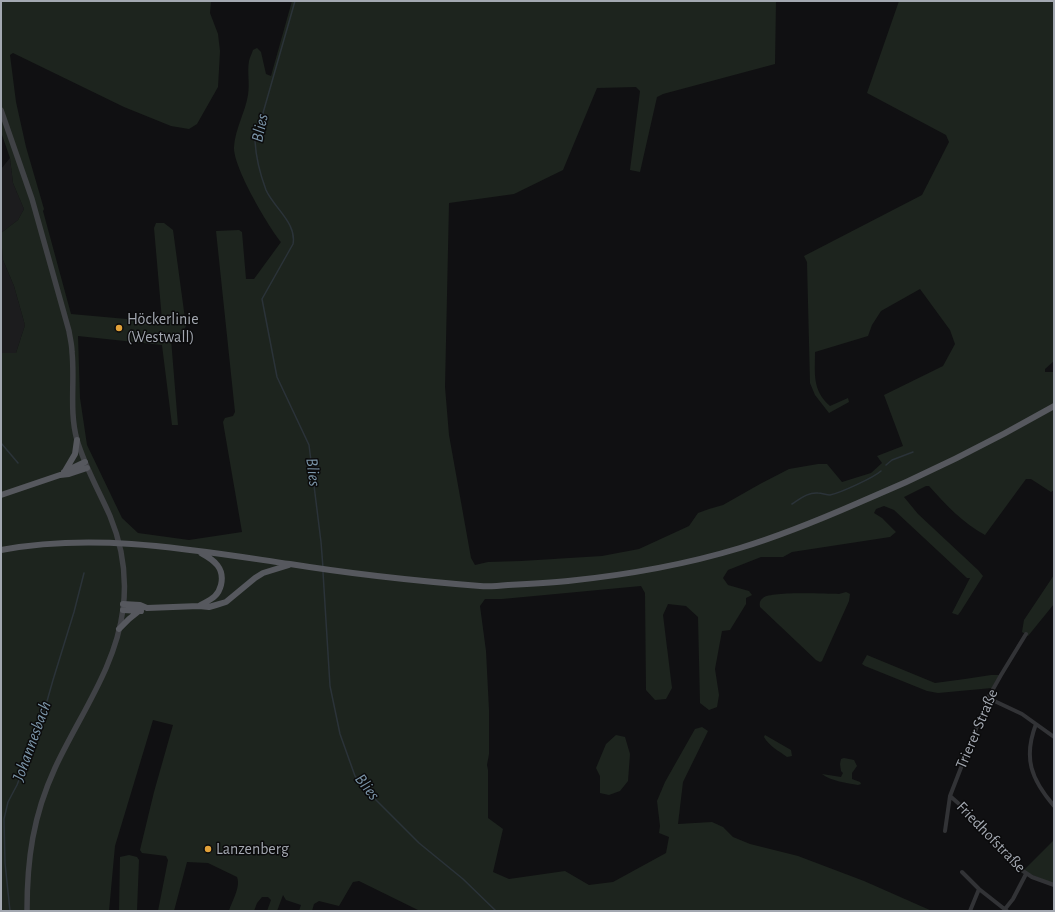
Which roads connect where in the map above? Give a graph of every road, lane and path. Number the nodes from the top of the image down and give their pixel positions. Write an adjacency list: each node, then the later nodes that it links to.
1 (1, 110): 3 (main road)
2 (1054, 406): 11 (highway)
3 (77, 440): 4 (main road); 5 (highway)
4 (86, 465): 5 (highway); 13 (main road)
5 (62, 473): 6 (highway)
6 (1, 495)
7 (1, 545): 8 (highway)
8 (16, 548): 9 (highway); 10 (highway)
9 (1, 550)
10 (198, 551): 11 (highway); 12 (highway)
11 (292, 565): 12 (highway)
12 (199, 606): 14 (highway)
13 (123, 607): 14 (highway); 15 (highway); 16 (main road)
14 (148, 608): 15 (highway)
15 (139, 612): 16 (highway)
16 (119, 629): 29 (main road)
17 (1026, 634): 18 (street, Trierer Straße)
18 (988, 698): 19 (street); 21 (street, Trierer Straße)
19 (1036, 724): 20 (street); 22 (street)
20 (1054, 737)
21 (950, 796): 23 (street, Trierer Straße); 25 (street, Friedhofstraße)
22 (1054, 806)
23 (945, 831)
24 (962, 872): 27 (street)
25 (1026, 874): 26 (street, Friedhofstraße); 28 (street)
26 (1054, 885)
27 (979, 889): 28 (street); 30 (street)
28 (1006, 910)
29 (27, 911)
30 (970, 911)

